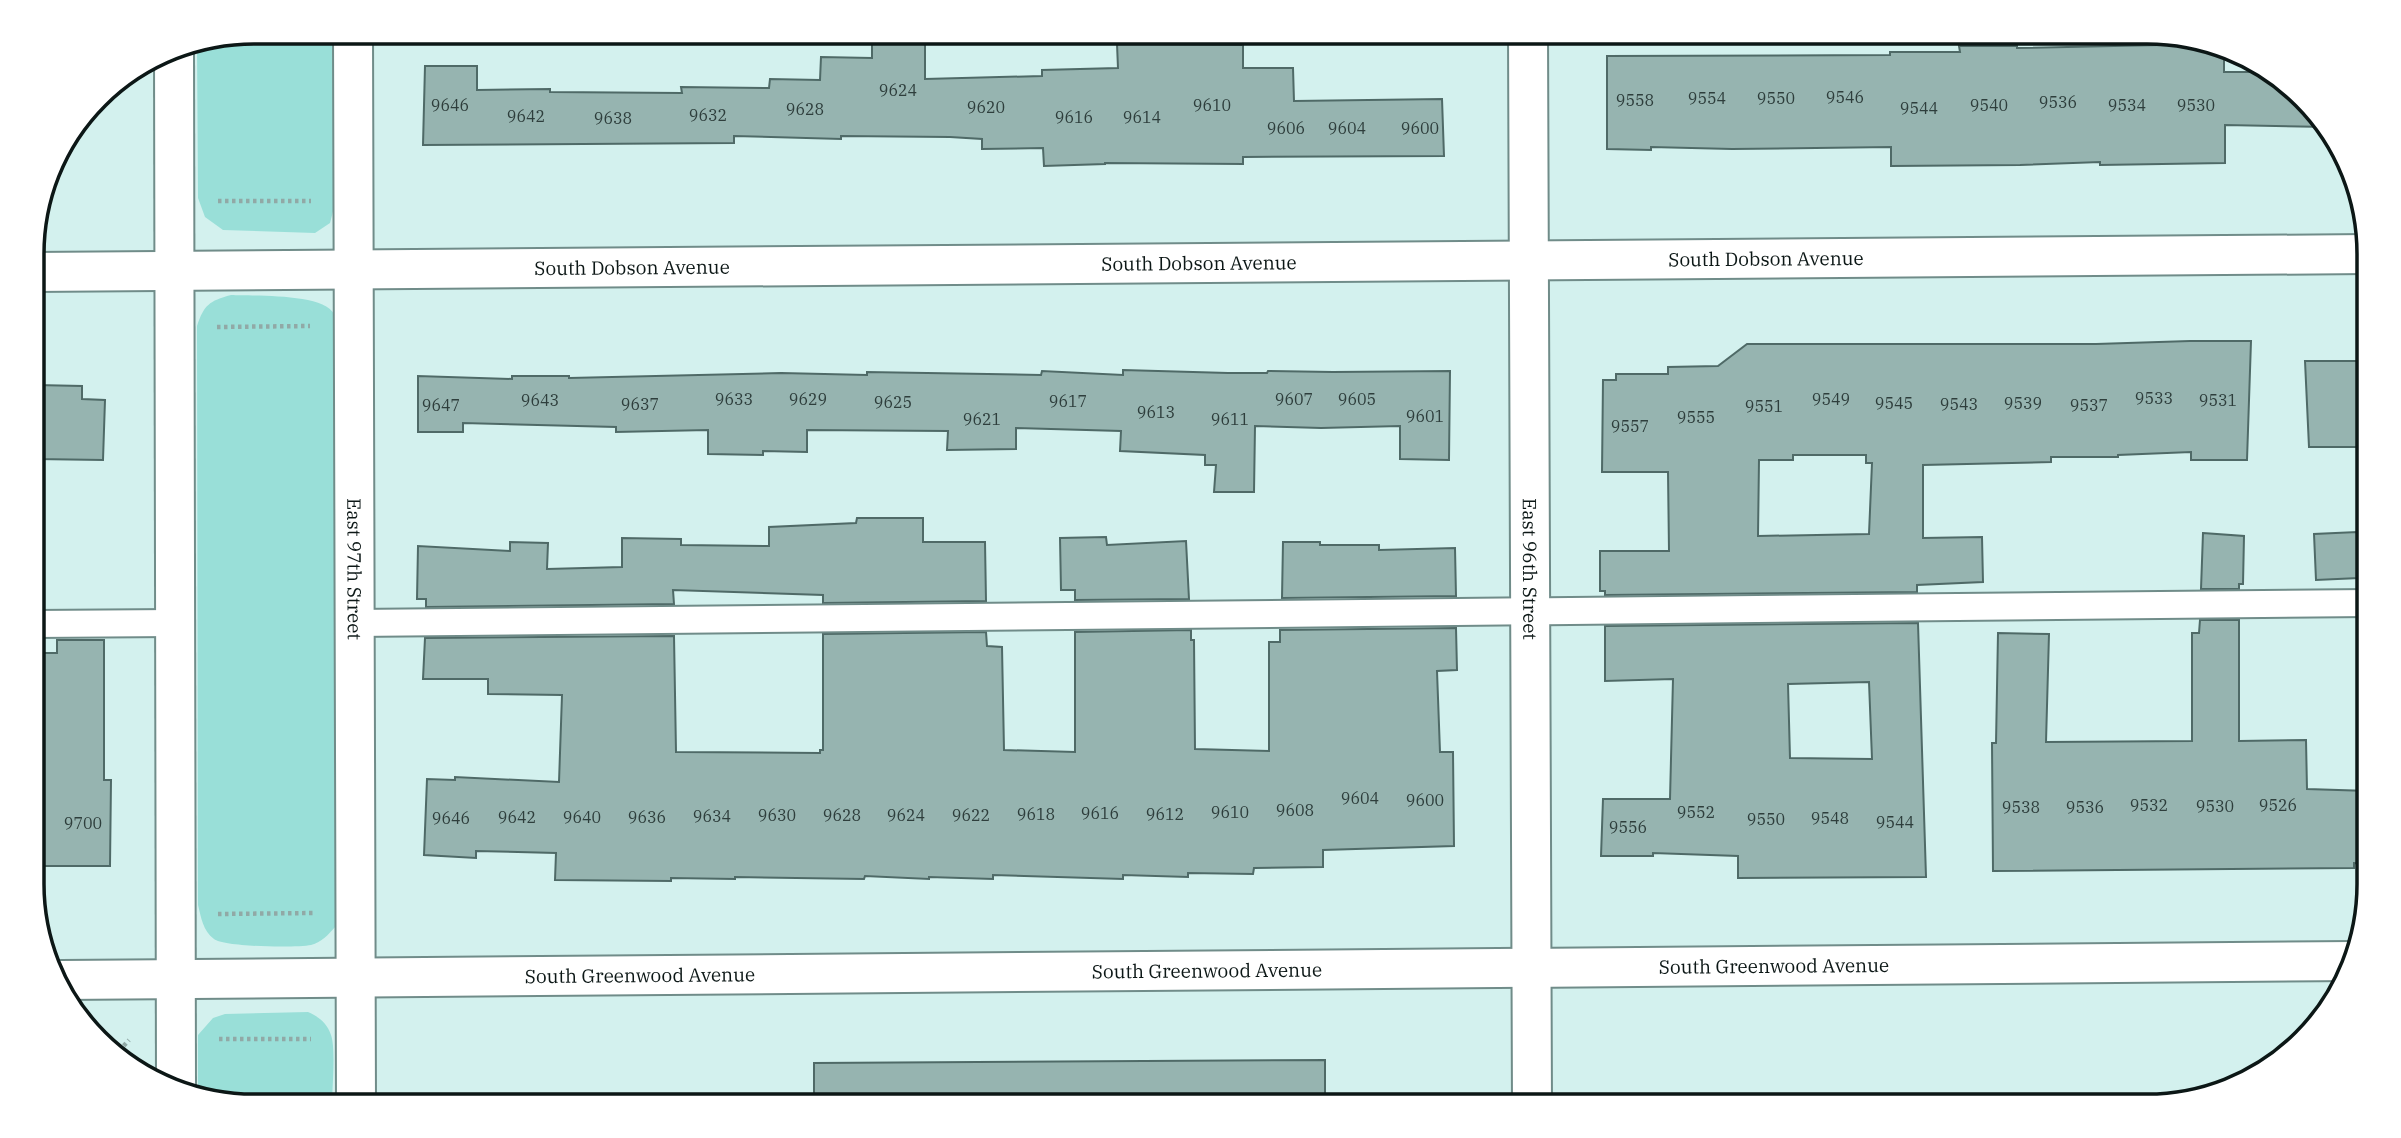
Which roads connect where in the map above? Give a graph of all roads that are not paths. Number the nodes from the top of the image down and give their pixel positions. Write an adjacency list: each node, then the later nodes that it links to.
1 (353, 44): 6 (street, East 97th Street)
2 (1528, 44): 5 (street, East 96th Street)
3 (174, 60): 7 (street)
4 (2357, 254): 5 (street, South Dobson Avenue)
5 (1529, 261): 6 (street, South Dobson Avenue); 10 (street, East 96th Street)
6 (353, 269): 7 (street, South Dobson Avenue); 12 (street, East 97th Street)
7 (175, 271): 8 (street, South Dobson Avenue); 11 (street)
8 (44, 272)
9 (2357, 603): 10 (lane)
10 (1530, 611): 12 (lane); 15 (street, East 96th Street)
11 (175, 623): 13 (lane); 17 (street)
12 (354, 623): 16 (street, East 97th Street)
13 (44, 624)
14 (2343, 961): 15 (street, South Greenwood Avenue)
15 (1531, 968): 16 (street, South Greenwood Avenue); 21 (street, East 96th Street)
16 (355, 978): 17 (street, South Greenwood Avenue); 20 (street, East 97th Street)
17 (176, 979): 18 (street, South Greenwood Avenue); 19 (street)
18 (67, 980)
19 (176, 1079)
20 (356, 1094)
21 (1532, 1094)

